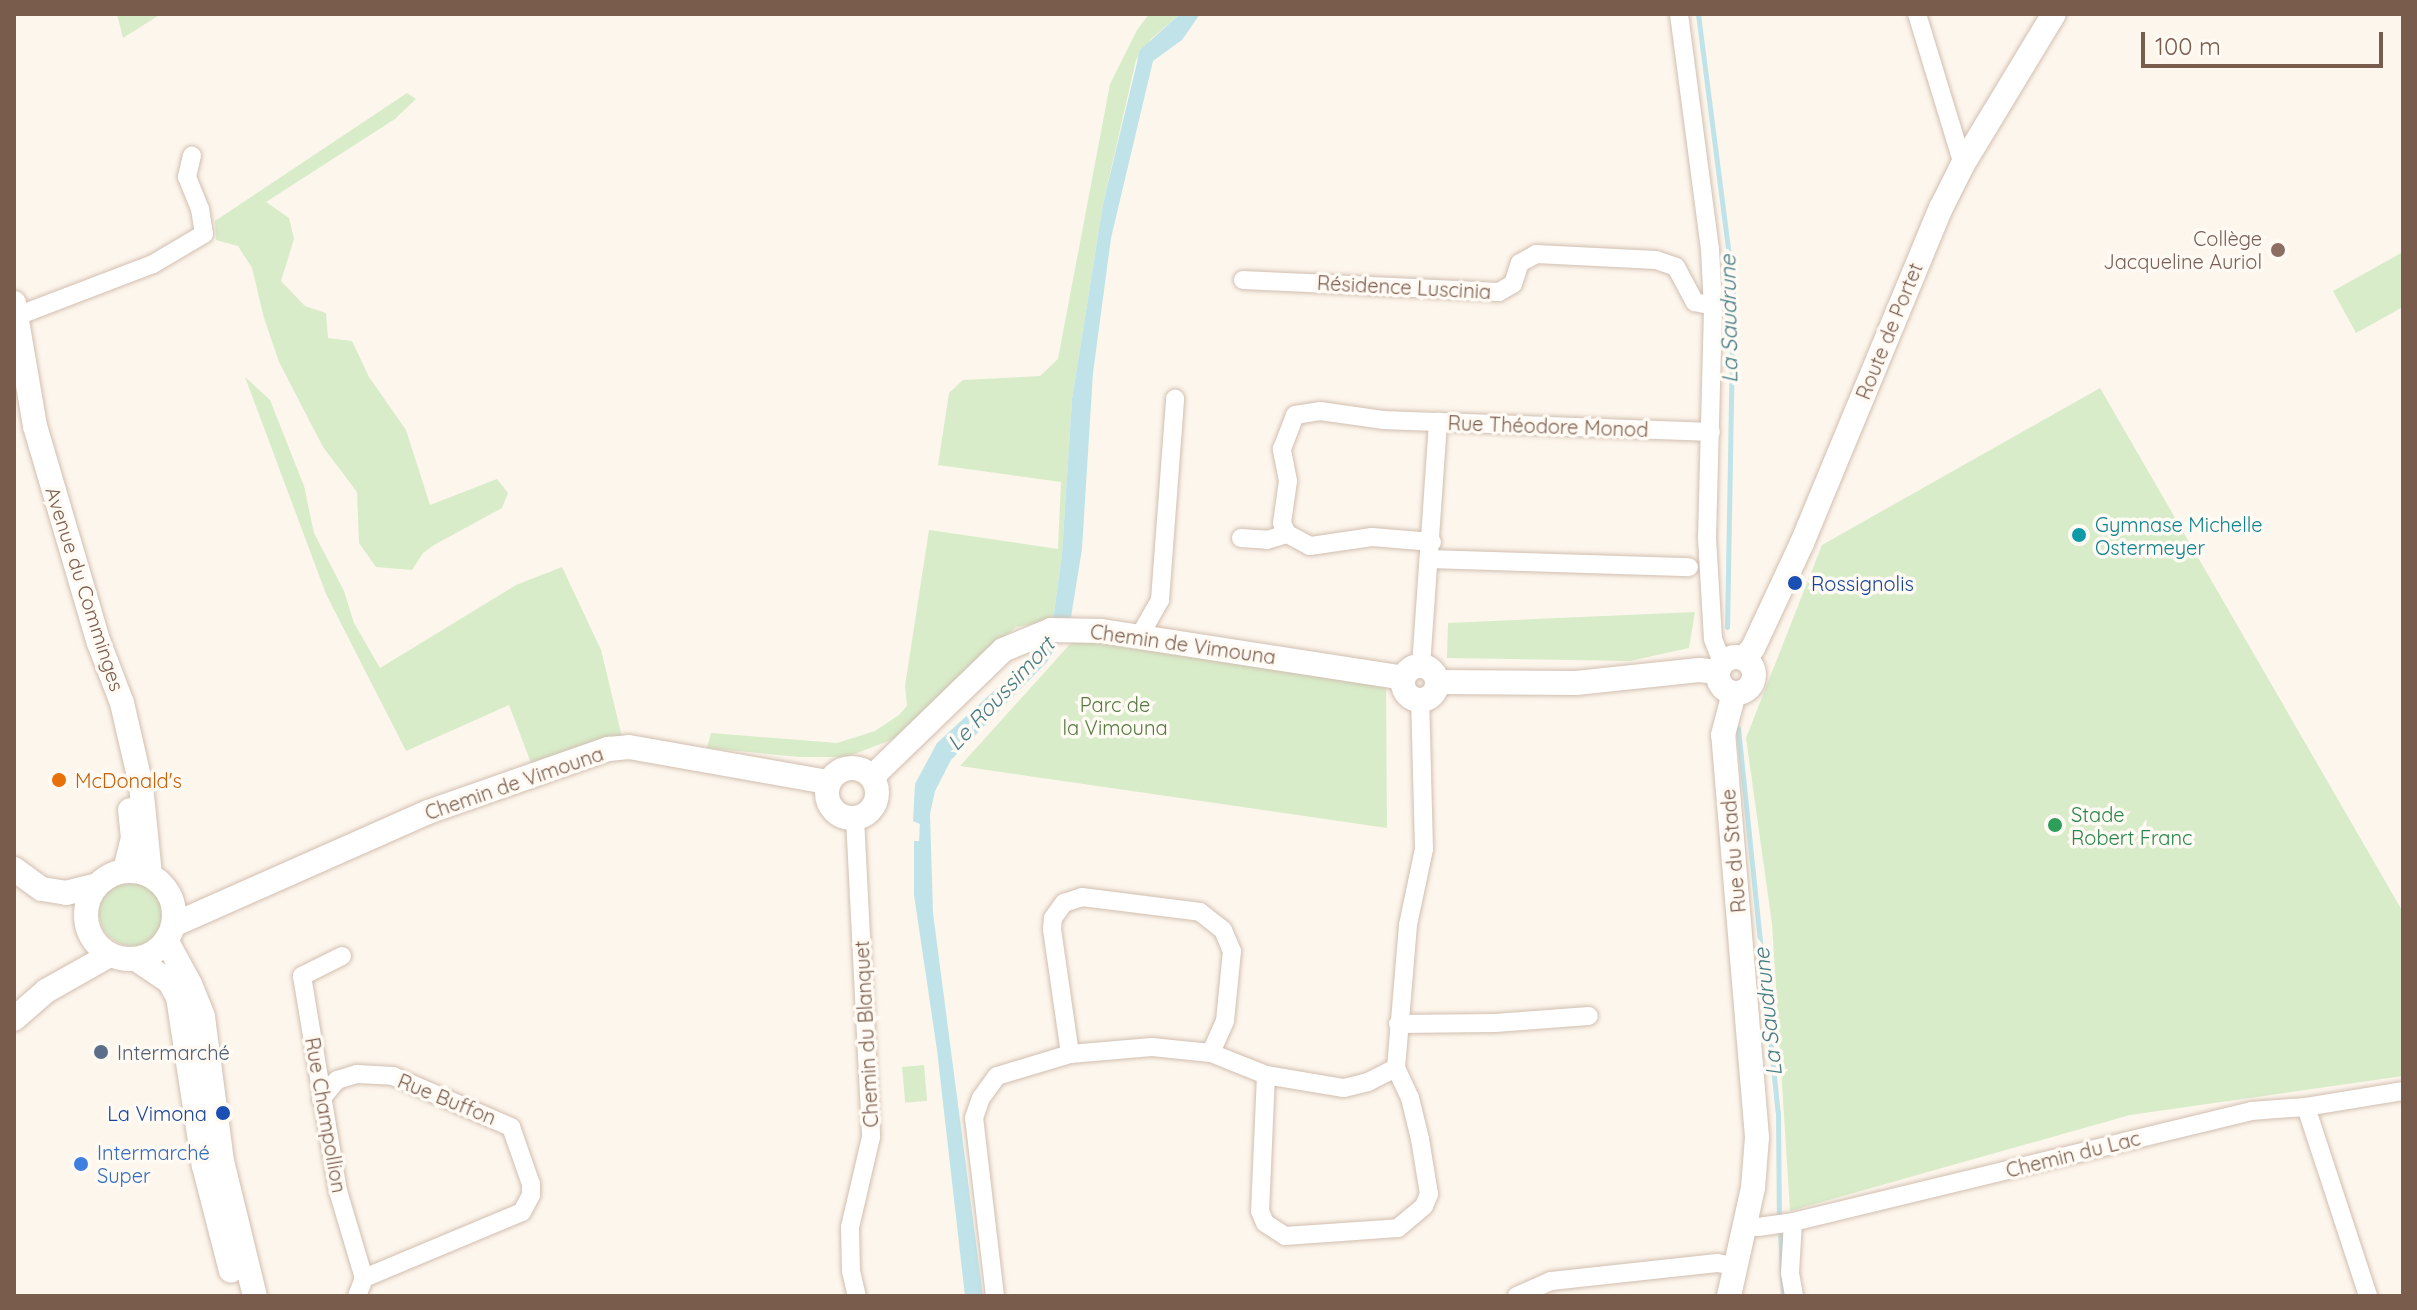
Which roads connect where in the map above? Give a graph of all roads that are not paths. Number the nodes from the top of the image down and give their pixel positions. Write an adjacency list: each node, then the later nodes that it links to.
1 (1679, 14): 7 (street)
2 (1917, 14): 5 (street)
3 (2054, 14): 5 (street, Route de Portet)
4 (192, 156): 8 (street)
5 (1963, 164): 18 (street, Route de Portet)
6 (1243, 280): 7 (street, Résidence Luscinia)
7 (1713, 306): 12 (street)
8 (15, 310): 25 (street, Avenue du Comminges)
9 (14, 387): 24 (street, Avenue du Comminges)
10 (1175, 399): 17 (street)
11 (1438, 422): 12 (street, Rue Théodore Monod); 13 (street); 15 (street, Rue Théodore Monod)
12 (1711, 432): 18 (street)
13 (1287, 534): 14 (street); 15 (street)
14 (1241, 538)
15 (1431, 550): 16 (street); 19 (street, Rue Théodore Monod)
16 (1689, 567)
17 (1139, 637): 19 (street, Chemin de Vimouna); 20 (street, Chemin de Vimouna)
18 (1728, 664): 19 (street, Chemin de Vimouna); 47 (street, Rue du Stade)
19 (1420, 681): 38 (street, Rue Théodore Monod)
20 (872, 777): 21 (street); 22 (street)
21 (828, 782): 22 (street); 29 (street, Chemin de Vimouna)
22 (855, 818): 53 (street, Chemin du Blanquet)
23 (14, 869): 27 (street)
24 (125, 870): 25 (street); 26 (street)
25 (150, 875): 28 (street)
26 (97, 885): 27 (street); 30 (street)
27 (66, 893): 30 (street)
28 (171, 898): 29 (street); 31 (street)
29 (215, 905): 31 (street, Chemin de Vimouna)
30 (87, 919): 32 (street); 35 (street)
31 (169, 932): 34 (street); 51 (street)
32 (110, 955): 34 (street); 35 (street)
33 (342, 956): 44 (street, Rue Champollion)
34 (136, 959): 50 (street)
35 (62, 982): 37 (street)
36 (1589, 1016): 38 (street)
37 (14, 1019)
38 (1398, 1024): 41 (street, Rue Théodore Monod)
39 (1211, 1053): 40 (street); 40 (street); 42 (street)
40 (1070, 1054): 54 (street)
41 (1396, 1068): 42 (street); 42 (street)
42 (1266, 1075)
43 (2403, 1091): 45 (street, Chemin du Lac)
44 (321, 1099): 49 (street, Rue Champollion); 49 (street, Rue Buffon)
45 (2306, 1107): 46 (street, Chemin du Lac); 58 (street)
46 (1788, 1223): 47 (street, Chemin du Lac); 57 (street)
47 (1751, 1225): 48 (street, Rue du Stade)
48 (1734, 1266): 55 (street); 56 (street, Rue du Stade)
49 (364, 1278): 52 (street)
50 (238, 1296)
51 (255, 1296)
52 (357, 1296)
53 (857, 1296)
54 (995, 1296)
55 (1517, 1296)
56 (1729, 1296)
57 (1794, 1296)
58 (2368, 1296)

